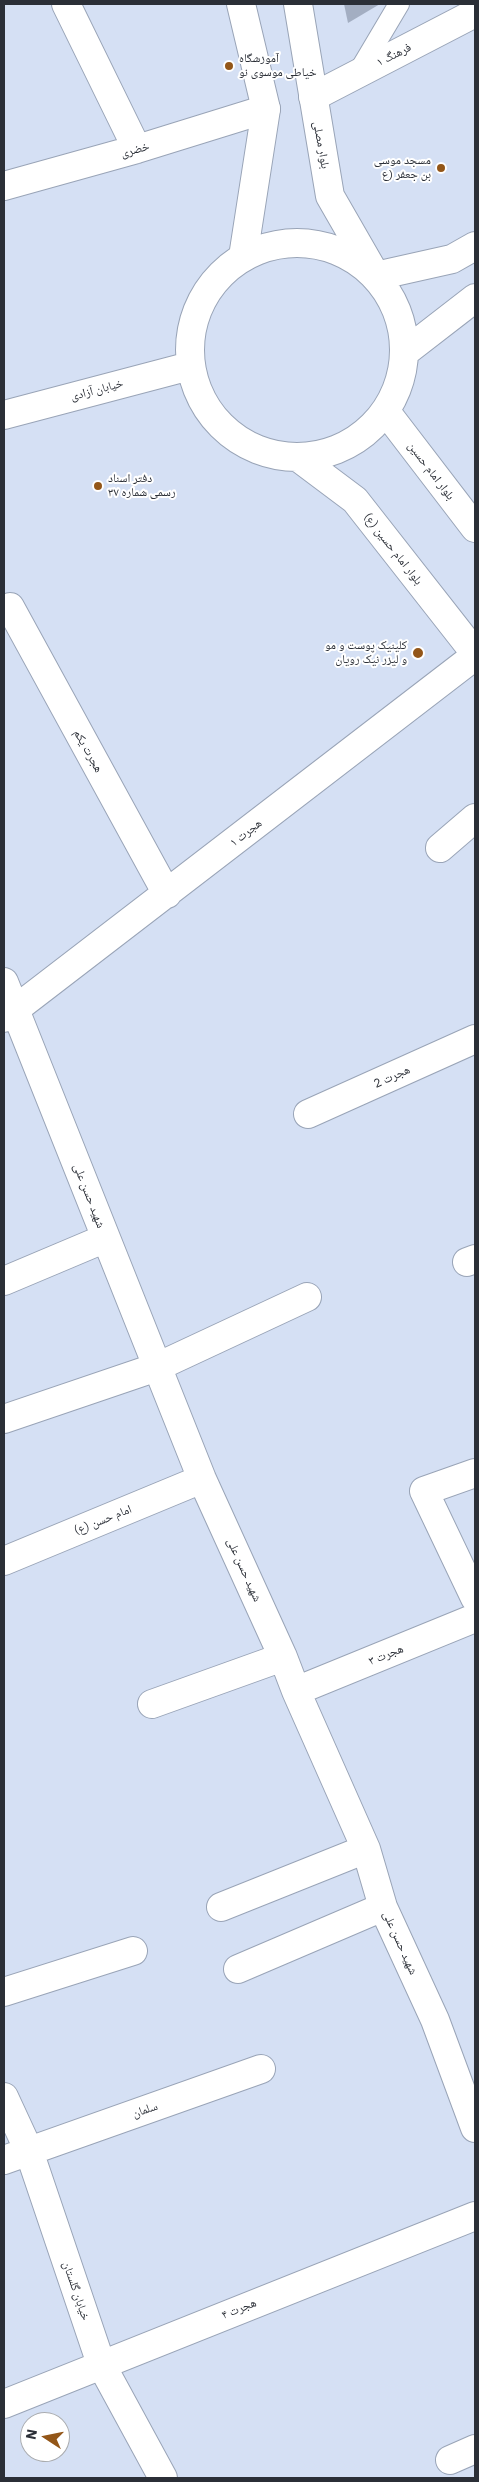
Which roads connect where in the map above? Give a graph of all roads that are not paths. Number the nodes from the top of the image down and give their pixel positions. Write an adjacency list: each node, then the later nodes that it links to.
1 (66, 4): 9 (street)
2 (241, 4): 8 (street)
3 (298, 4): 7 (street, بلوار مصلی)
4 (399, 4): 6 (lane)
5 (475, 13): 6 (street, فرهنگ ۱)
6 (358, 73): 7 (street, فرهنگ ۱)
7 (313, 96): 13 (street, بلوار مصلی)
8 (266, 109): 9 (street, خضری); 12 (street)
9 (137, 149): 10 (street, خضری)
10 (4, 186)
11 (475, 246): 13 (street)
12 (244, 256): 13 (street); 16 (street)
13 (376, 276): 15 (street)
14 (475, 298): 15 (street)
15 (404, 353): 17 (street)
16 (190, 366): 18 (street, خیابان آزادی); 19 (street)
17 (387, 413): 19 (street); 20 (street, بلوار امام حسین)
18 (4, 415)
19 (299, 458): 22 (street, بلوار امام حسین (ع))
20 (475, 528)
21 (10, 607): 25 (street, هجرت یکم)
22 (475, 654): 25 (street, هجرت ۱)
23 (475, 818): 24 (street)
24 (440, 848)
25 (167, 894): 27 (street, هجرت ۱)
26 (4, 982): 27 (street, شهید حسن علی)
27 (10, 1014): 30 (street, شهید حسن علی)
28 (475, 1039): 29 (street, هجرت 2)
29 (308, 1114)
30 (106, 1238): 31 (street); 33 (street, شهید حسن علی)
31 (4, 1281)
32 (307, 1297): 33 (street)
33 (157, 1367): 34 (street); 36 (street, شهید حسن علی)
34 (4, 1419)
35 (475, 1473): 38 (street)
36 (202, 1479): 37 (street, امام حسن (ع)); 40 (street, شهید حسن علی)
37 (4, 1561)
38 (475, 1598)
39 (475, 1618): 41 (street, هجرت ۳)
40 (283, 1657): 41 (street, شهید حسن علی); 42 (street)
41 (296, 1691): 43 (street, شهید حسن علی)
42 (152, 1704)
43 (366, 1849): 44 (street); 45 (street, شهید حسن علی)
44 (221, 1907)
45 (383, 1907): 47 (street); 51 (street, شهید حسن علی)
46 (133, 1951): 48 (street)
47 (238, 1969)
48 (4, 1992)
49 (261, 2069): 52 (street, سلمان)
50 (4, 2097): 52 (street, خیابان گلستان)
51 (475, 2128)
52 (29, 2150): 53 (street, سلمان); 55 (street, خیابان گلستان)
53 (4, 2160)
54 (475, 2216): 55 (street, هجرت ۴)
55 (102, 2364): 56 (street, هجرت ۴); 59 (street, خیابان گلستان)
56 (4, 2404)
57 (475, 2450): 58 (street)
58 (450, 2460)
59 (163, 2478)

